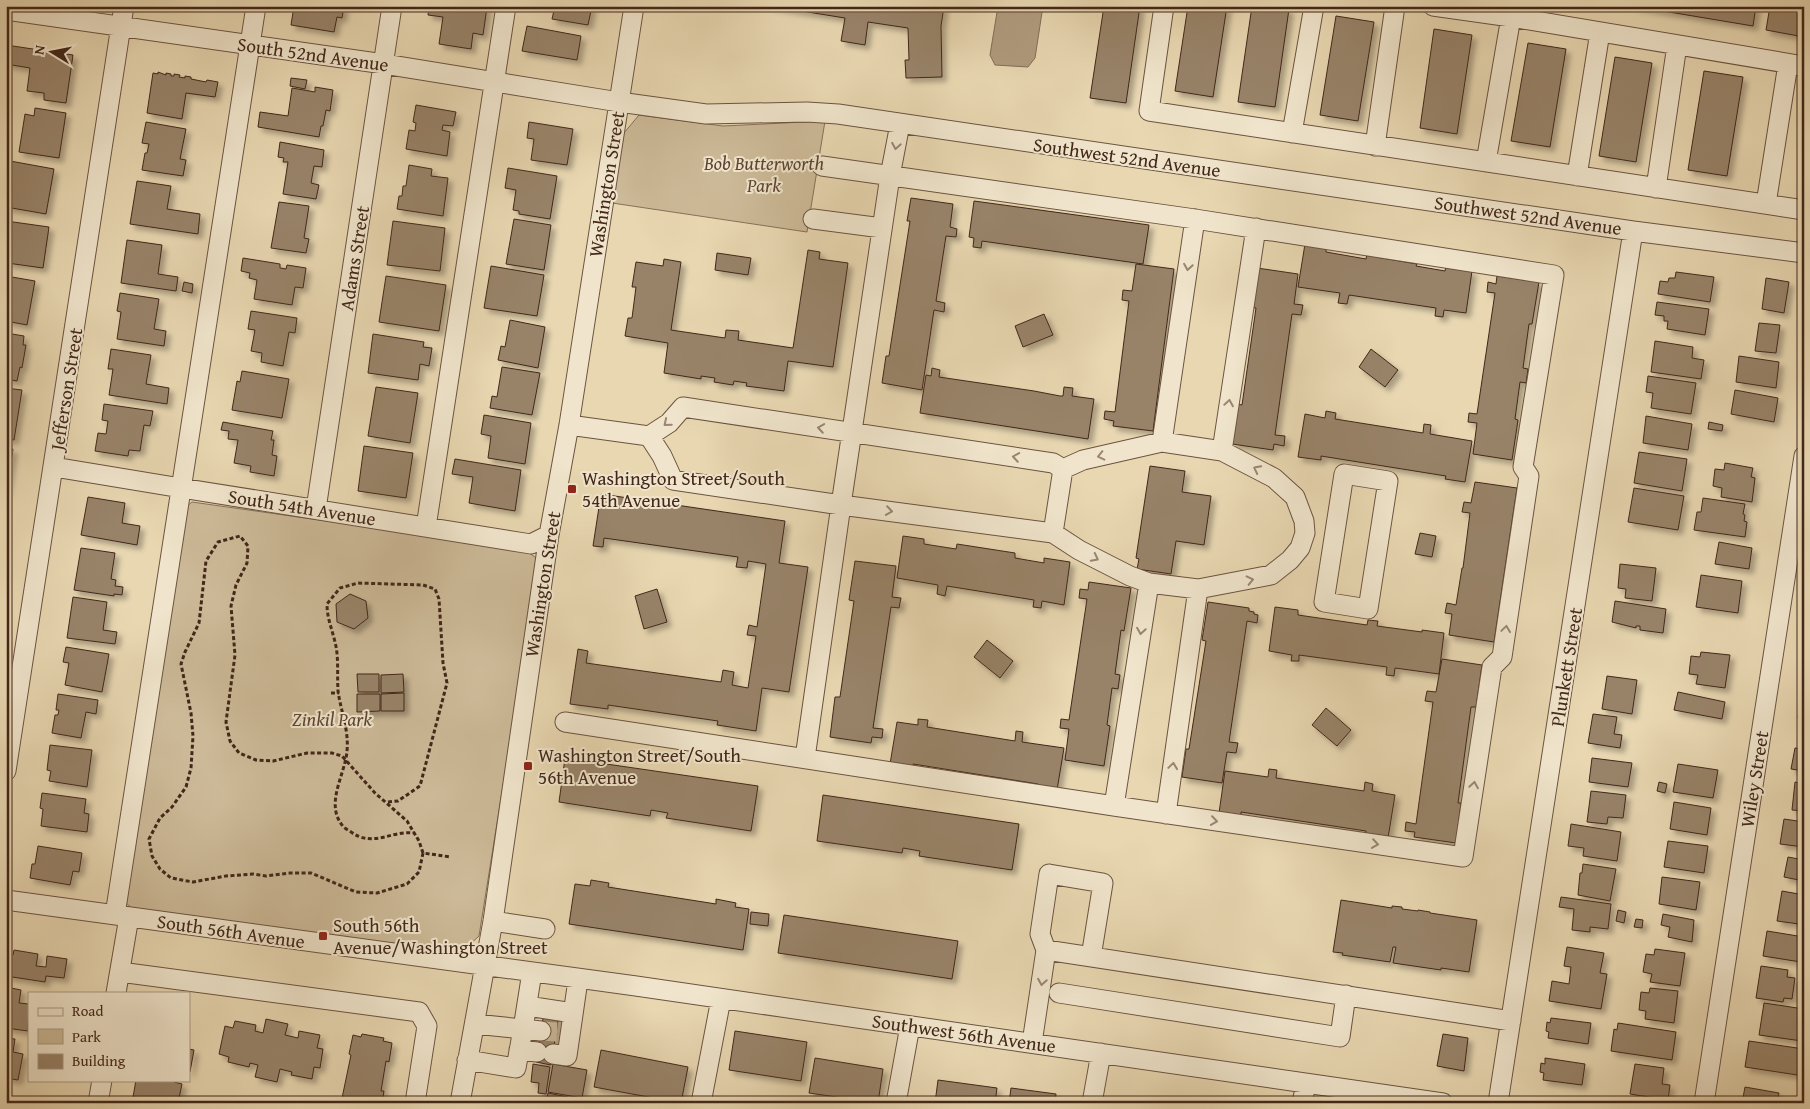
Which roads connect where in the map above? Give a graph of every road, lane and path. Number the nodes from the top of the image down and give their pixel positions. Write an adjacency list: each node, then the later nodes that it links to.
1 (124, 6): 12 (street, Jefferson Street)
2 (256, 6): 14 (street)
3 (392, 6): 16 (street, Adams Street)
4 (506, 6): 18 (street)
5 (634, 6): 19 (street, Washington Street)
6 (1164, 6): 21 (street)
7 (1314, 6): 21 (street)
8 (1395, 6): 22 (street)
9 (1433, 6): 11 (street)
10 (6, 10): 12 (street, South 52nd Avenue)
11 (1511, 17): 13 (street); 23 (street)
12 (121, 26): 14 (street, South 52nd Avenue); 42 (street, Jefferson Street)
13 (1600, 32): 15 (street); 26 (street)
14 (250, 45): 16 (street, South 52nd Avenue); 44 (street)
15 (1677, 45): 17 (street); 27 (street)
16 (384, 64): 18 (street, South 52nd Avenue); 46 (street, Adams Street)
17 (1796, 65): 28 (street)
18 (495, 82): 19 (street, South 52nd Avenue); 47 (street)
19 (619, 102): 20 (street, Southwest 52nd Avenue); 36 (street, Washington Street)
20 (900, 124): 25 (street, one-way to 25); 34 (street, Southwest 52nd Avenue)
21 (1292, 133): 22 (street)
22 (1375, 146): 23 (street)
23 (1486, 162): 26 (street)
24 (822, 166): 25 (street)
25 (890, 176): 31 (street); 32 (street)
26 (1577, 176): 27 (street)
27 (1656, 188): 28 (street)
28 (1766, 204): 29 (street)
29 (1804, 210)
30 (813, 219): 32 (street)
31 (1195, 219): 33 (street); 39 (street, one-way to 39)
32 (882, 228): 37 (street)
33 (1256, 228): 40 (street, one-way to 33); 62 (street, one-way to 33)
34 (1633, 231): 35 (street); 82 (street, Plunkett Street)
35 (1804, 253)
36 (569, 425): 38 (street); 50 (street, Washington Street)
37 (851, 432): 38 (street, one-way to 38); 43 (street, one-way to 37); 45 (street)
38 (649, 436): 45 (street)
39 (1162, 442): 40 (street); 43 (street, one-way to 43)
40 (1222, 451): 49 (street, one-way to 40)
41 (1804, 456): 101 (street, Wiley Street)
42 (54, 467): 44 (street, South 54th Avenue); 59 (street, Jefferson Street)
43 (1063, 469): 48 (street)
44 (181, 488): 46 (street, South 54th Avenue); 67 (street)
45 (840, 505): 48 (street, one-way to 48); 57 (street)
46 (316, 509): 47 (street, South 54th Avenue)
47 (426, 527): 50 (street, South 54th Avenue)
48 (1053, 533): 52 (street, one-way to 52)
49 (1305, 533): 51 (street); 53 (street, one-way to 49)
50 (549, 535): 68 (street, Washington Street)
51 (1334, 537): 51 (street)
52 (1149, 583): 53 (street); 61 (street, one-way to 61)
53 (1198, 590): 62 (street, one-way to 53)
54 (331, 693): 55 (path)
55 (338, 693): 58 (path); 60 (path)
56 (565, 722): 57 (street)
57 (805, 758): 61 (street)
58 (346, 761): 60 (path); 63 (path); 64 (path)
59 (6, 771)
60 (387, 802): 63 (path)
61 (1114, 806): 62 (street)
62 (1166, 814)
63 (414, 833): 64 (path)
64 (423, 853): 65 (path)
65 (451, 857)
66 (6, 900): 67 (street, South 56th Avenue)
67 (122, 916): 72 (street, South 56th Avenue); 73 (street)
68 (493, 921): 69 (street); 72 (street, Washington Street)
69 (545, 929)
70 (1046, 950): 71 (street); 71 (street); 86 (street, one-way to 86)
71 (1091, 957): 78 (street)
72 (486, 966): 74 (street, Southwest 56th Avenue); 83 (street, Washington Street)
73 (120, 972): 76 (street); 93 (street)
74 (532, 972): 75 (street, Southwest 56th Avenue); 80 (street)
75 (578, 980): 79 (street, Southwest 56th Avenue); 81 (street)
76 (116, 992)
77 (1060, 993): 78 (street)
78 (1346, 995): 82 (street)
79 (721, 999): 84 (street, Southwest 56th Avenue); 95 (street)
80 (527, 1006): 81 (street); 85 (street)
81 (573, 1013): 85 (street)
82 (1511, 1021): 100 (street, Plunkett Street)
83 (475, 1024): 85 (street); 89 (street, Washington Street)
84 (910, 1026): 86 (street, Southwest 56th Avenue); 96 (street)
85 (548, 1032): 87 (street); 87 (street)
86 (1032, 1043): 88 (street, Southwest 56th Avenue)
87 (537, 1052): 89 (street)
88 (1101, 1053): 91 (street, Southwest 56th Avenue); 97 (street)
89 (467, 1060): 94 (street, Washington Street)
90 (102, 1082): 92 (street)
91 (1306, 1084): 98 (street); 99 (street, Southwest 56th Avenue)
92 (98, 1103)
93 (415, 1103)
94 (460, 1103)
95 (701, 1103)
96 (896, 1103)
97 (1092, 1103)
98 (1302, 1103)
99 (1443, 1103)
100 (1498, 1103)
101 (1704, 1103)

